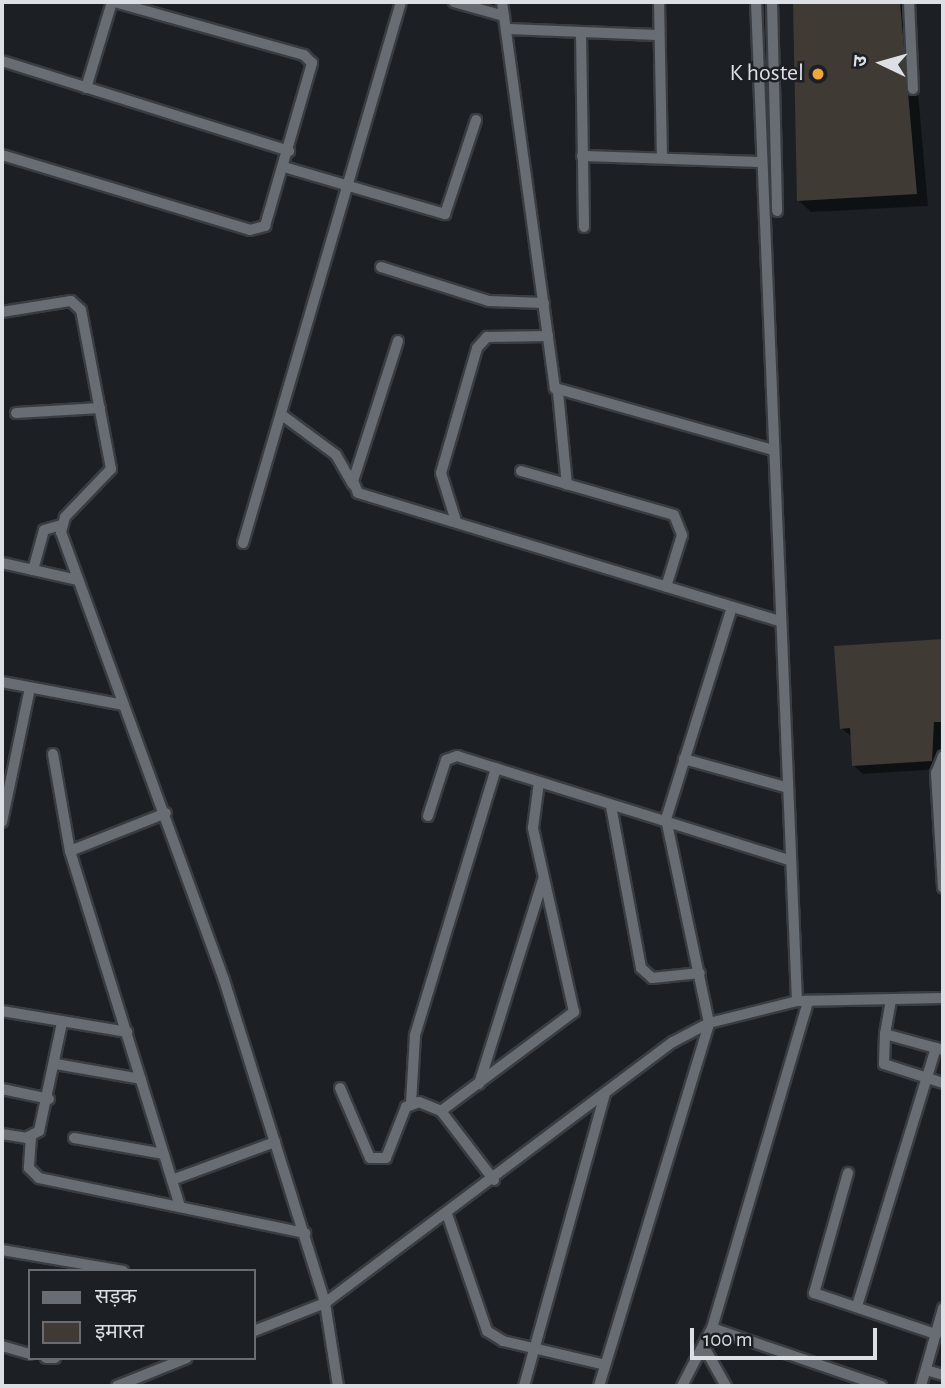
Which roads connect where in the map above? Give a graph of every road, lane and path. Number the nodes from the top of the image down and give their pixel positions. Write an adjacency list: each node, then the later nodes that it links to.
1 (113, 2): 14 (street); 17 (street)
2 (401, 2): 23 (street)
3 (454, 2): 9 (street)
4 (502, 2): 9 (street)
5 (659, 2): 12 (street)
6 (756, 2): 21 (street)
7 (772, 2): 24 (street)
8 (909, 2): 15 (street)
9 (504, 16): 10 (street)
10 (507, 29): 11 (street); 27 (street)
11 (581, 34): 12 (street); 19 (street)
12 (658, 35): 20 (street)
13 (2, 61): 14 (street)
14 (86, 88): 17 (street)
15 (913, 89)
16 (476, 120): 23 (street)
17 (289, 151): 22 (street)
18 (2, 155): 22 (street)
19 (582, 156): 20 (street); 25 (street)
20 (662, 158): 21 (street)
21 (762, 162): 35 (street)
22 (284, 167): 23 (street)
23 (349, 187): 34 (street)
24 (777, 211)
25 (584, 227)
26 (381, 267): 27 (street)
27 (544, 303): 29 (street)
28 (2, 312): 32 (street)
29 (548, 336): 31 (street); 39 (street)
30 (398, 341): 37 (street)
31 (558, 392): 35 (street); 38 (street)
32 (100, 408): 33 (street); 40 (street)
33 (16, 413)
34 (282, 415): 37 (street); 41 (street)
35 (773, 450): 47 (street)
36 (521, 471): 38 (street)
37 (353, 485): 39 (street)
38 (567, 485): 45 (street)
39 (456, 521): 45 (street)
40 (61, 525): 43 (street); 44 (street)
41 (243, 543)
42 (2, 563): 43 (street)
43 (33, 570): 44 (street)
44 (78, 580): 50 (street)
45 (666, 587): 46 (street)
46 (732, 607): 47 (street); 53 (street)
47 (779, 621): 56 (street)
48 (2, 682): 49 (street)
49 (30, 688): 50 (street); 61 (street)
50 (124, 705): 58 (street)
51 (52, 754): 62 (street)
52 (943, 756): 65 (street)
53 (684, 759): 56 (street); 60 (street)
54 (496, 768): 55 (street); 59 (street); 85 (street)
55 (539, 782): 57 (street); 64 (street)
56 (785, 788): 63 (street)
57 (611, 806): 60 (street); 66 (street)
58 (166, 813): 62 (street); 90 (street)
59 (428, 816)
60 (666, 819): 63 (street); 66 (street)
61 (2, 822)
62 (70, 851): 73 (street)
63 (788, 860): 69 (street)
64 (544, 878): 80 (street); 80 (street)
65 (943, 888)
66 (700, 973): 72 (street)
67 (943, 998): 68 (street)
68 (891, 1000): 69 (street); 74 (street)
69 (802, 1001): 72 (street); 103 (street)
70 (2, 1011): 71 (street)
71 (62, 1023): 73 (street); 76 (street)
72 (709, 1023): 83 (street); 111 (street)
73 (127, 1032): 78 (street)
74 (885, 1034): 75 (street); 77 (street)
75 (940, 1049): 77 (street)
76 (56, 1064): 78 (street); 84 (street)
77 (927, 1077): 79 (street); 101 (street)
78 (141, 1079): 91 (street)
79 (943, 1083)
80 (479, 1084): 86 (street)
81 (340, 1088): 85 (street)
82 (2, 1090): 84 (street)
83 (605, 1094): 94 (street); 107 (street)
84 (49, 1099): 88 (street)
85 (411, 1103): 86 (street)
86 (441, 1111): 94 (street)
87 (2, 1134): 88 (street)
88 (31, 1137): 95 (street)
89 (74, 1138): 91 (street)
90 (275, 1142): 93 (street); 97 (street)
91 (164, 1154): 93 (street)
92 (848, 1173): 101 (street)
93 (172, 1180): 95 (street)
94 (494, 1181): 96 (street)
95 (180, 1206): 97 (street)
96 (447, 1214): 100 (street); 107 (street)
97 (305, 1233): 100 (street)
98 (2, 1250): 99 (street)
99 (111, 1269)
100 (325, 1303): 104 (street); 116 (street)
101 (856, 1306): 105 (street)
102 (943, 1308): 105 (street)
103 (712, 1328): 108 (street); 114 (street)
104 (256, 1330)
105 (936, 1334): 112 (street)
106 (2, 1346): 109 (street)
107 (534, 1347): 111 (street); 117 (street)
108 (704, 1348): 119 (street); 120 (street)
109 (28, 1353)
110 (182, 1360): 115 (street)
111 (606, 1365): 118 (street)
112 (926, 1370): 113 (street); 122 (street)
113 (943, 1375)
114 (857, 1382): 121 (street)
115 (117, 1386)
116 (338, 1386)
117 (524, 1386)
118 (599, 1386)
119 (682, 1386)
120 (726, 1386)
121 (881, 1386)
122 (920, 1386)

